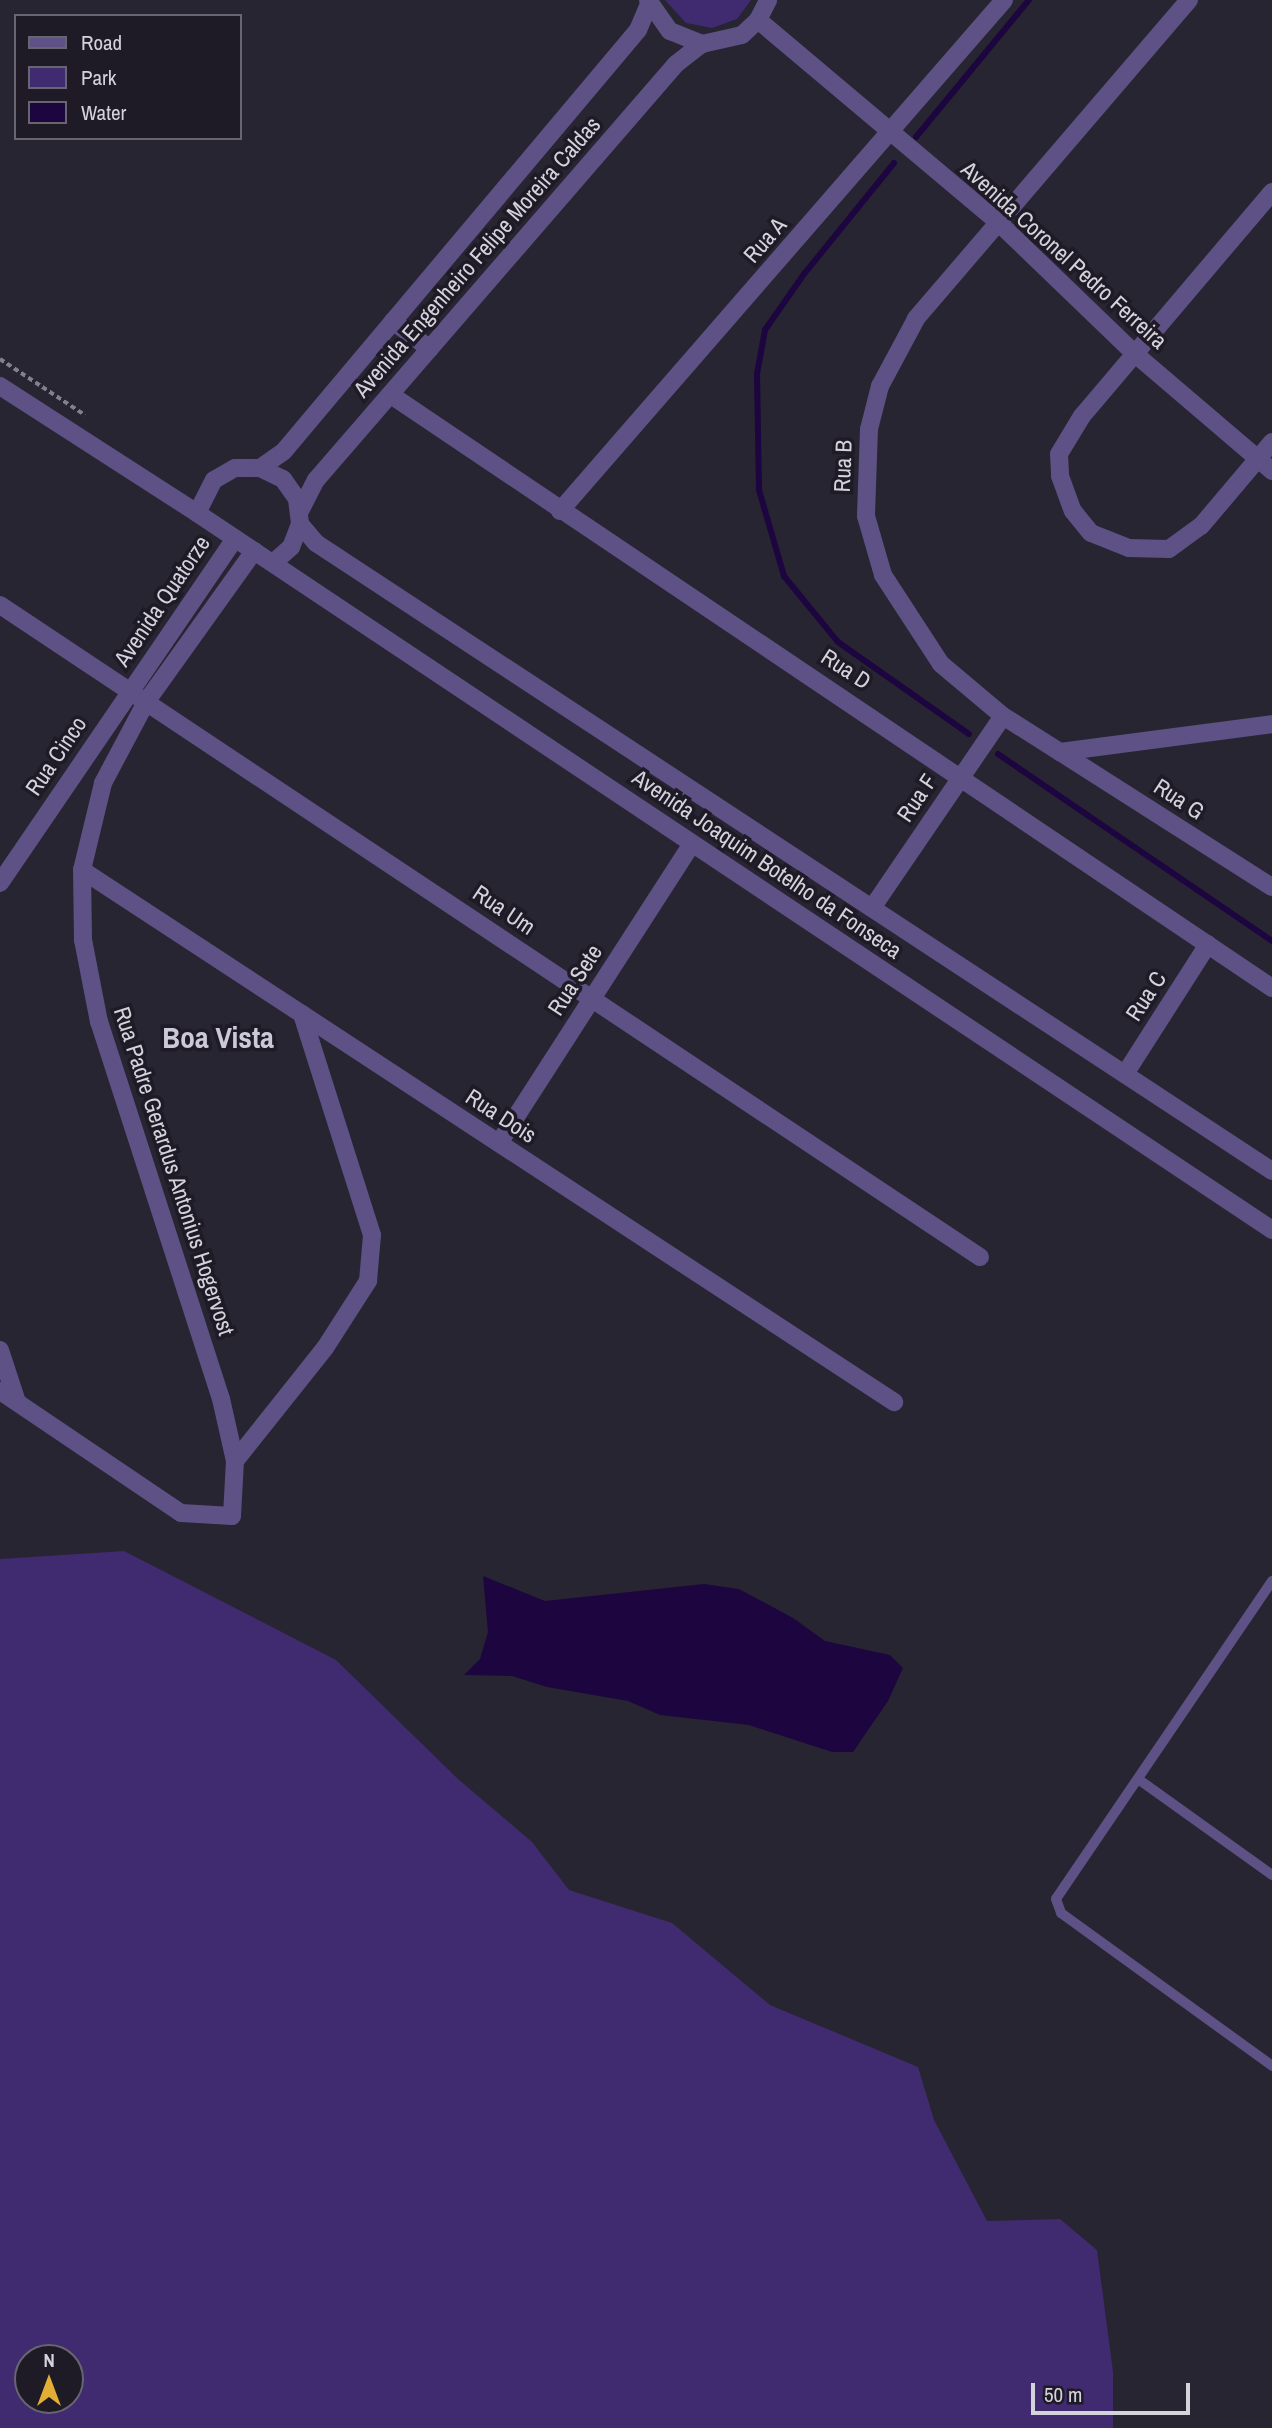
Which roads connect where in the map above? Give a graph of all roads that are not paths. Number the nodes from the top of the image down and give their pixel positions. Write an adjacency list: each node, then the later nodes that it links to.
1 (768, 0): 5 (street)
2 (1004, 0): 7 (street, Rua A)
3 (1189, 0): 9 (street, Rua B)
4 (649, 2): 6 (street, Avenida Engenheiro Felipe Moreira Caldas); 10 (street, Avenida Engenheiro Felipe Moreira Caldas)
5 (758, 20): 6 (street, Avenida Engenheiro Felipe Moreira Caldas); 7 (street, Avenida Coronel Pedro Ferreira)
6 (702, 44): 11 (street, Avenida Engenheiro Felipe Moreira Caldas)
7 (890, 135): 9 (street, Avenida Coronel Pedro Ferreira); 19 (street, Rua A)
8 (1272, 192): 12 (street)
9 (1000, 223): 12 (street, Avenida Coronel Pedro Ferreira); 28 (street, Rua B)
10 (393, 321): 11 (street); 17 (street, Avenida Engenheiro Felipe Moreira Caldas)
11 (430, 349): 14 (street, Avenida Engenheiro Felipe Moreira Caldas)
12 (1134, 353): 16 (street, Avenida Coronel Pedro Ferreira); 16 (street)
13 (0, 386): 20 (street)
14 (391, 395): 19 (street, Rua D); 21 (street, Avenida Engenheiro Felipe Moreira Caldas)
15 (1272, 442): 16 (street)
16 (1258, 458): 18 (street, Avenida Coronel Pedro Ferreira)
17 (261, 468): 20 (street); 21 (street)
18 (1272, 471)
19 (560, 511): 31 (street, Rua D)
20 (197, 513): 22 (street)
21 (300, 518): 24 (street, Avenida Engenheiro Felipe Moreira Caldas); 36 (street)
22 (235, 538): 23 (street, Avenida Joaquim Botelho da Fonseca); 26 (street, Avenida Quatorze)
23 (254, 551): 24 (street, Avenida Joaquim Botelho da Fonseca); 27 (street, Rua Padre Gerardus Antonius Hogervost)
24 (272, 564): 32 (street, Avenida Joaquim Botelho da Fonseca)
25 (0, 605): 26 (street, Rua Um)
26 (130, 692): 27 (street, Rua Um); 34 (street, Rua Cinco)
27 (146, 702): 33 (street, Rua Padre Gerardus Antonius Hogervost); 39 (street, Rua Um)
28 (1003, 716): 30 (street, Rua B); 31 (street, Rua F)
29 (1272, 724): 30 (street)
30 (1060, 752): 35 (street, Rua G)
31 (962, 775): 36 (street, Rua F); 37 (street, Rua D)
32 (692, 844): 39 (street, Rua Sete); 44 (street, Avenida Joaquim Botelho da Fonseca)
33 (82, 870): 40 (street, Rua Dois); 50 (street, Rua Padre Gerardus Antonius Hogervost)
34 (0, 883)
35 (1272, 887)
36 (872, 908): 41 (street)
37 (1208, 944): 38 (street, Rua D); 41 (street, Rua C)
38 (1272, 988)
39 (592, 999): 42 (street, Rua Sete); 45 (street, Rua Um)
40 (302, 1014): 42 (street, Rua Dois); 50 (street)
41 (1125, 1074): 43 (street)
42 (499, 1143): 49 (street, Rua Dois)
43 (1272, 1171)
44 (1272, 1230)
45 (981, 1257)
46 (0, 1350): 48 (street)
47 (0, 1391): 48 (street)
48 (17, 1402): 50 (street, Rua Padre Gerardus Antonius Hogervost)
49 (894, 1402)
50 (235, 1461)
51 (1272, 1581): 52 (lane)
52 (1138, 1779): 53 (lane); 54 (lane)
53 (1272, 1875)
54 (1272, 2066)

